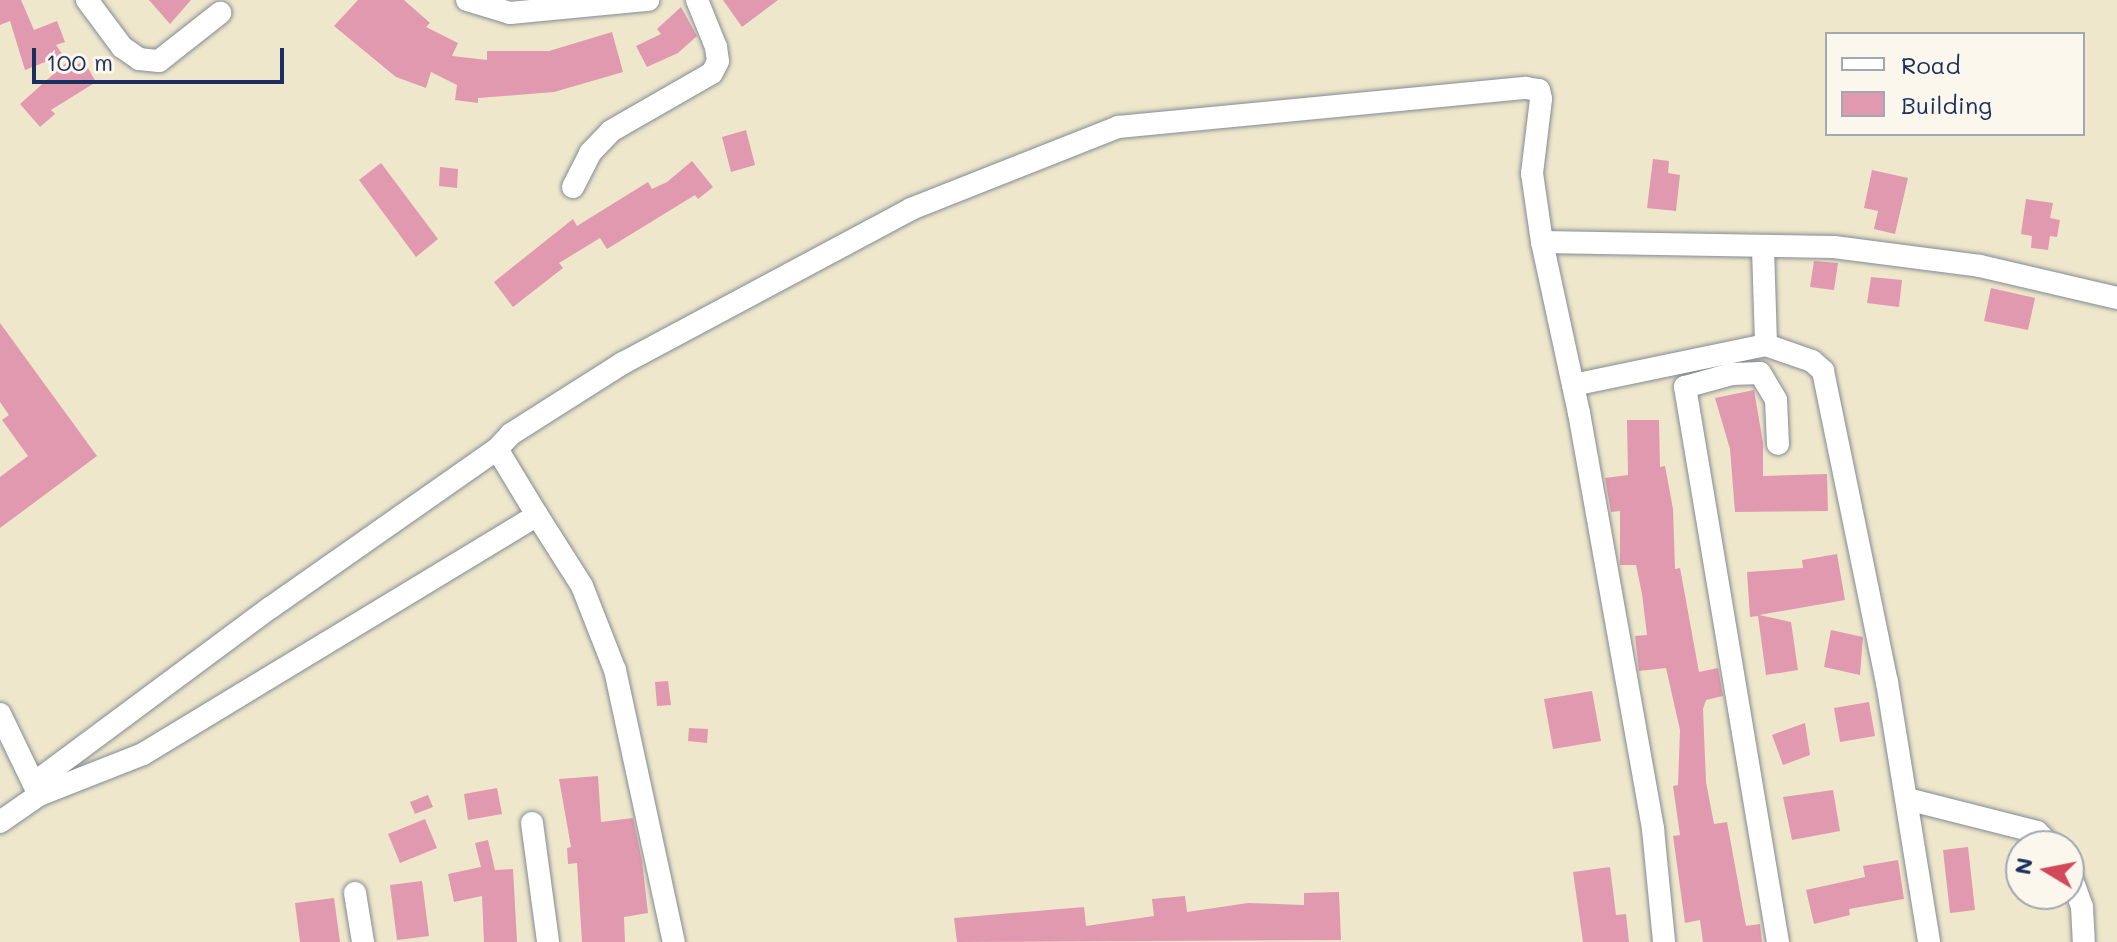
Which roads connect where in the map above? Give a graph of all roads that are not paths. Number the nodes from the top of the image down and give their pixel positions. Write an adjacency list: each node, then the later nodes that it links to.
1 (87, 0): 5 (street)
2 (467, 0): 3 (street)
3 (648, 0)
4 (697, 0): 6 (street)
5 (220, 13)
6 (573, 187)
7 (1542, 242): 8 (street); 11 (street); 13 (street)
8 (1763, 248): 9 (street); 10 (street)
9 (2117, 298)
10 (1766, 345): 11 (street); 17 (street)
11 (1573, 385): 26 (street)
12 (1778, 444): 27 (street)
13 (497, 449): 14 (street); 16 (street)
14 (537, 515): 16 (street); 25 (street)
15 (0, 714): 16 (street)
16 (37, 789): 18 (street)
17 (1907, 799): 20 (street); 28 (street)
18 (0, 822)
19 (532, 823): 24 (street)
20 (2029, 830)
21 (355, 893): 23 (street)
22 (2082, 910): 29 (street)
23 (363, 942)
24 (548, 942)
25 (674, 942)
26 (1664, 942)
27 (1778, 942)
28 (1929, 942)
29 (2084, 942)

